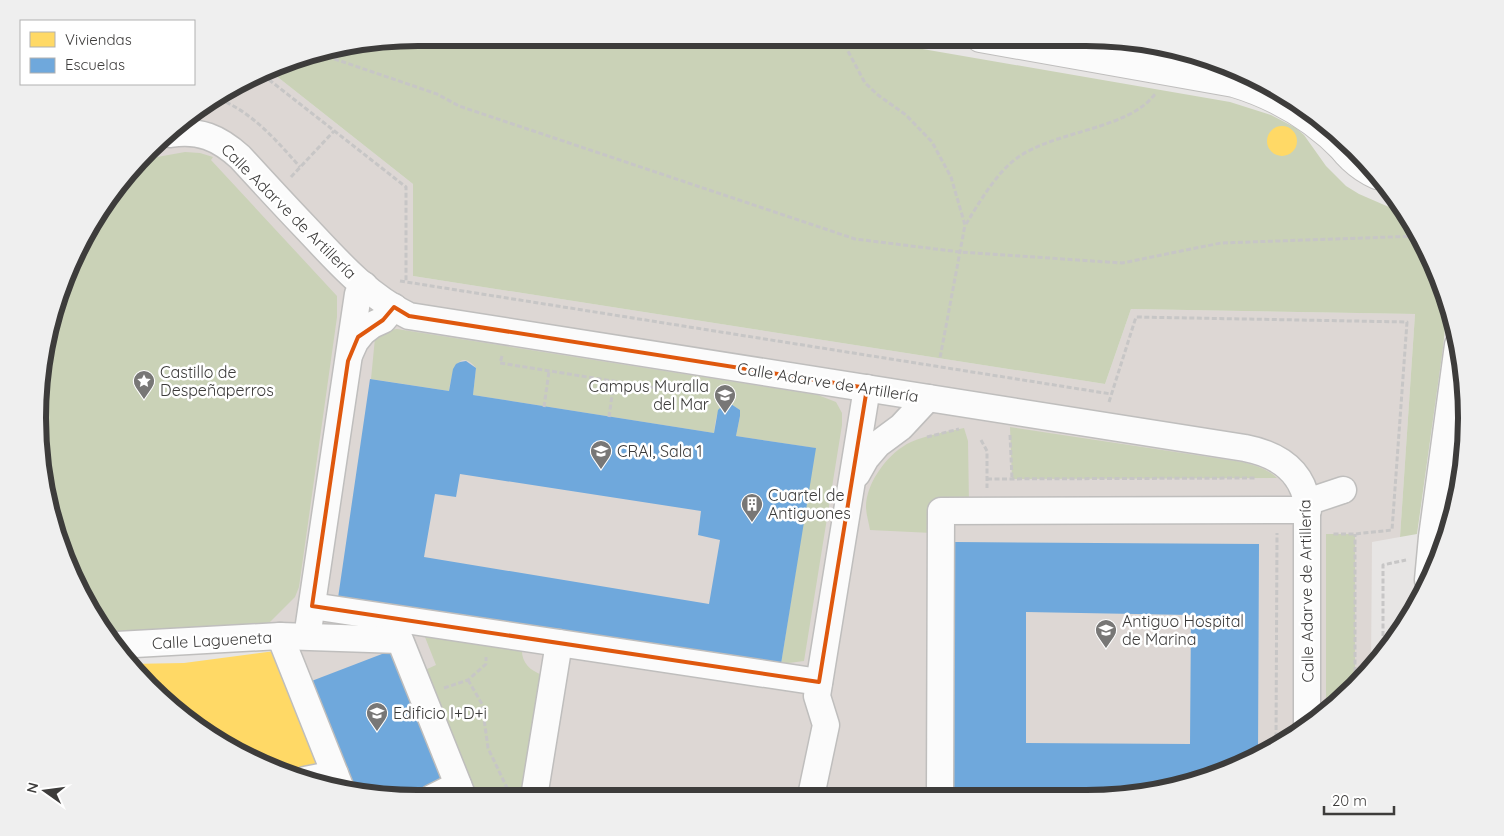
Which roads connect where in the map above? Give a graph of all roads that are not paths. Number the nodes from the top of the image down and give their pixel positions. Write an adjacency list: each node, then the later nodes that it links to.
1 (1025, 46): 2 (main road)
2 (1281, 102)
3 (180, 133): 4 (street, Calle Adarve de Artillería)
4 (364, 285): 5 (street, Calle Adarve de Artillería); 6 (street)
5 (394, 308): 6 (street); 8 (street, Calle Adarve de Artillería)
6 (348, 361): 16 (street)
7 (1455, 368): 11 (street)
8 (867, 388): 9 (street, Calle Adarve de Artillería); 13 (street)
9 (928, 398): 13 (street); 14 (street, Calle Adarve de Artillería)
10 (1456, 451): 11 (street)
11 (1442, 462): 15 (street)
12 (1343, 490): 14 (street)
13 (849, 501): 21 (street)
14 (1308, 506): 22 (street, Calle Adarve de Artillería); 27 (street)
15 (1431, 555)
16 (312, 606): 18 (street); 19 (street)
17 (280, 636): 18 (street, Calle Lagueneta); 20 (street, Calle Lagueneta); 23 (street)
18 (308, 637): 24 (street, Calle Lagueneta)
19 (559, 643): 21 (street); 25 (street)
20 (124, 645)
21 (819, 682): 26 (street)
22 (1307, 717)
23 (338, 782)
24 (461, 790)
25 (535, 790)
26 (812, 790)
27 (940, 790)

